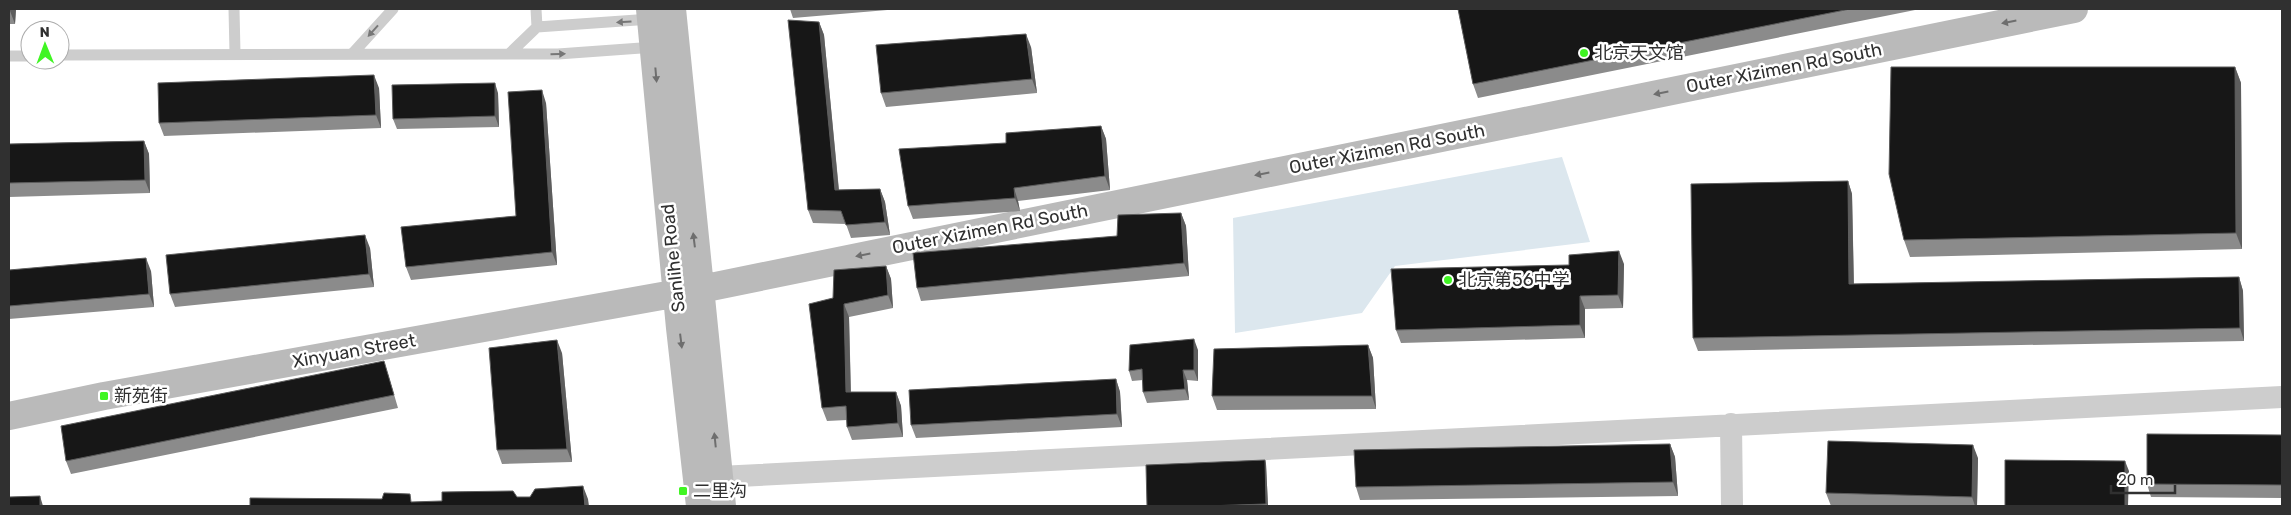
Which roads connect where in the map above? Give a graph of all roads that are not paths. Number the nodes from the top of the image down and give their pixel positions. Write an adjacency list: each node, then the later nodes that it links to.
1 (234, 9): 10 (lane)
2 (393, 9): 9 (lane, one-way to 9)
3 (536, 9): 7 (lane)
4 (2074, 9): 5 (street, Outer Xizimen Rd South)
5 (2046, 12): 13 (street, Outer Xizimen Rd South, one-way to 13)
6 (661, 14): 7 (lane, one-way to 7); 8 (street, Sanlihe Road)
7 (537, 27): 11 (lane)
8 (664, 46): 11 (lane, one-way to 8); 13 (street, Sanlihe Road)
9 (353, 53): 10 (lane); 11 (lane)
10 (235, 54): 12 (lane)
11 (509, 54)
12 (70, 55)
13 (688, 291): 15 (street, Xinyuan Street); 17 (street, Sanlihe Road, one-way to 13); 18 (street, Sanlihe Road, one-way to 18)
14 (2282, 397): 16 (street)
15 (9, 416)
16 (1732, 424): 17 (street); 20 (street)
17 (719, 478): 19 (street, Sanlihe Road)
18 (700, 506)
19 (722, 506)
20 (1732, 506)

